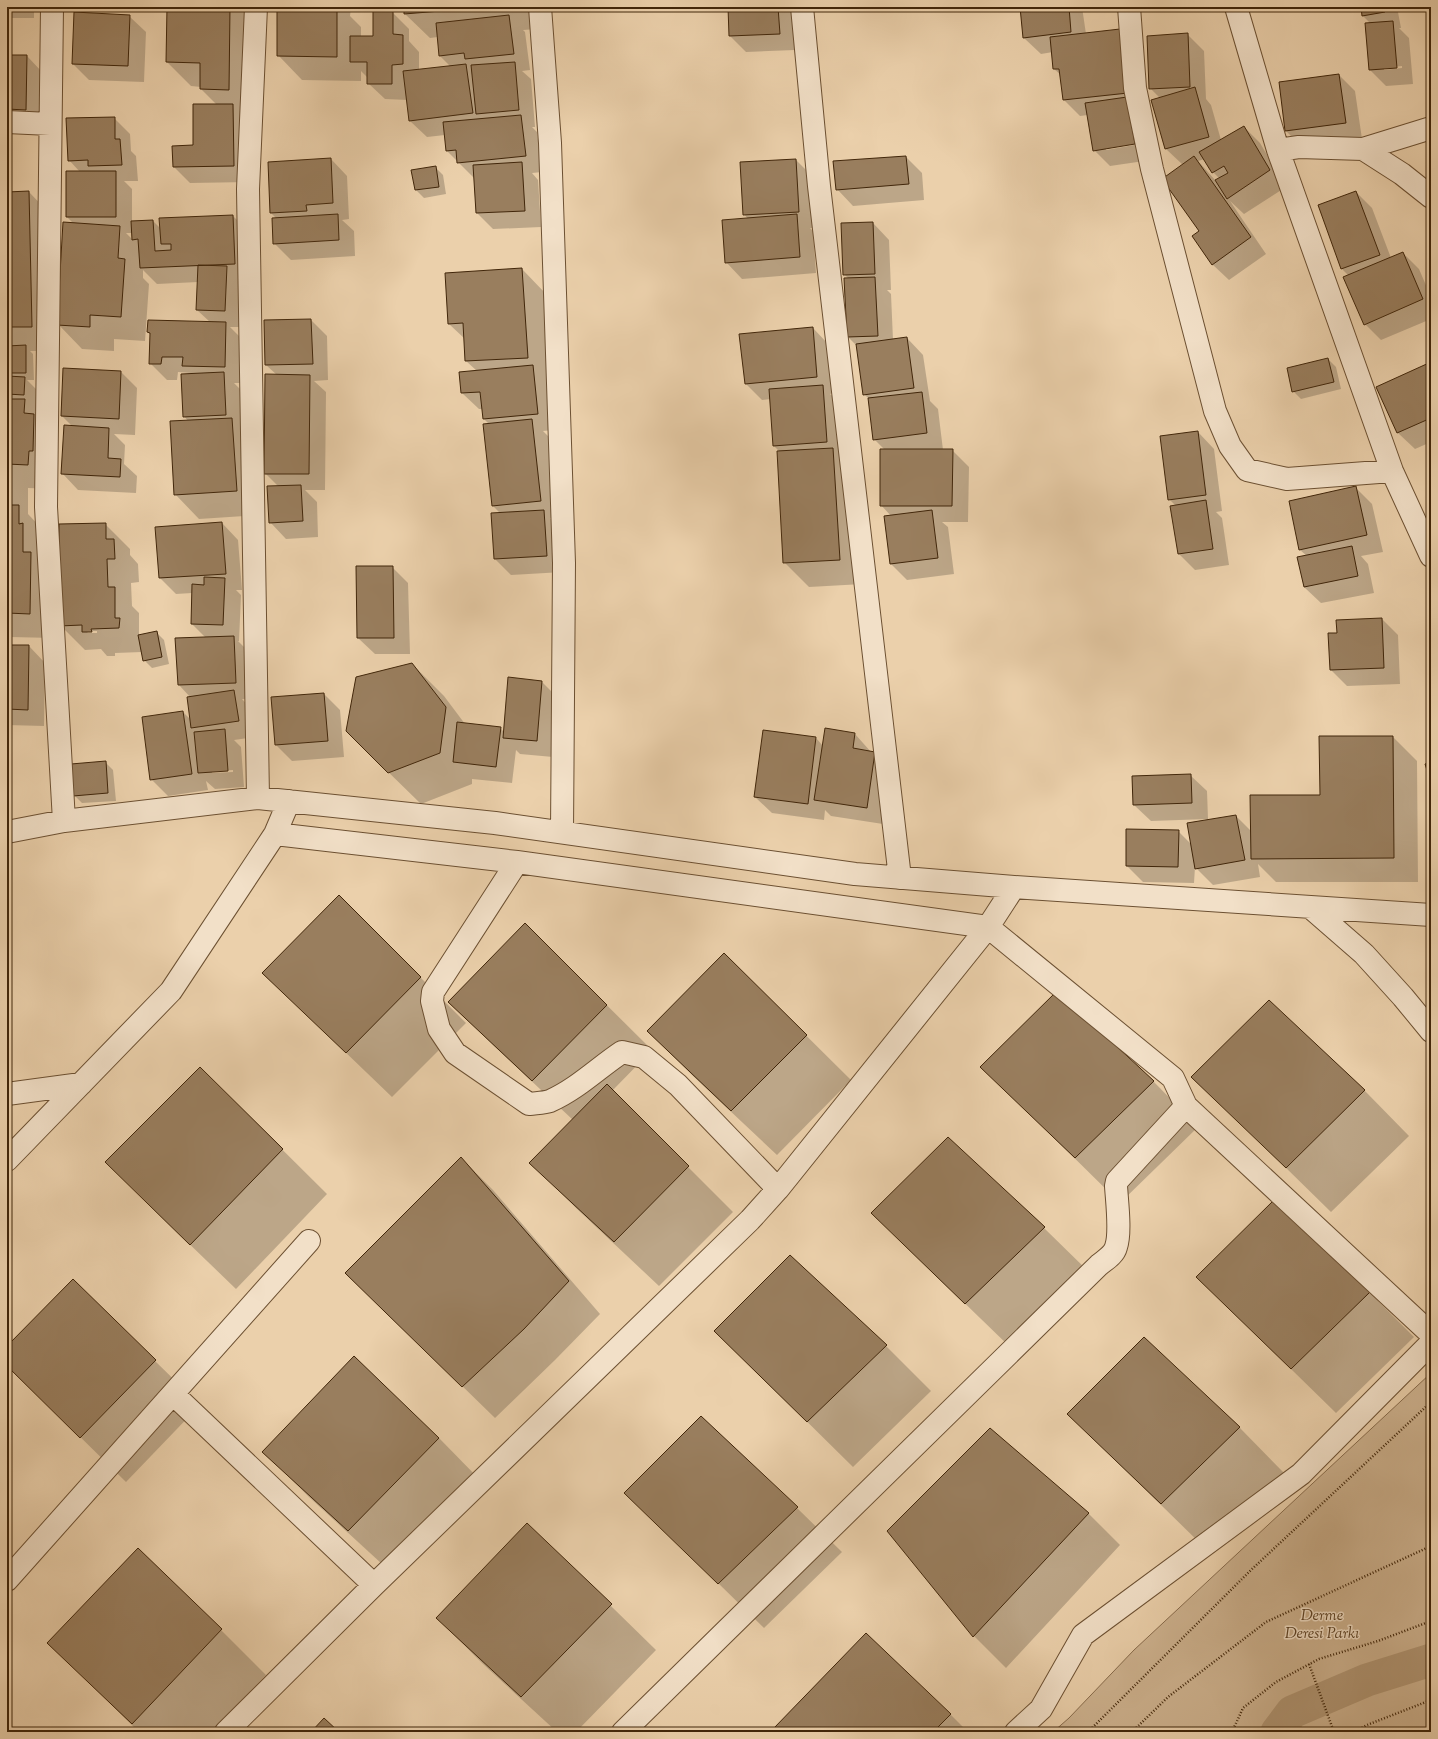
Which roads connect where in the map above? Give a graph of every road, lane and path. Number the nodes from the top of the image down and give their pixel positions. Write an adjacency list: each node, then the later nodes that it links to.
1 (52, 7): 8 (street)
2 (256, 7): 15 (street)
3 (540, 7): 19 (street)
4 (802, 7): 22 (street)
5 (1129, 7): 13 (street)
6 (1236, 7): 11 (street)
7 (7, 122): 8 (street)
8 (50, 124): 17 (street)
9 (1431, 128): 10 (street)
10 (1363, 149): 11 (street); 12 (street)
11 (1278, 150): 13 (street)
12 (1431, 197)
13 (1392, 471): 14 (street)
14 (1431, 556)
15 (258, 798): 16 (street); 17 (street)
16 (289, 801): 19 (street); 20 (street)
17 (64, 821): 18 (street)
18 (7, 832)
19 (562, 832): 22 (street)
20 (274, 834): 21 (street); 28 (street)
21 (517, 862): 26 (street); 32 (street)
22 (900, 878): 23 (street)
23 (1014, 887): 24 (street); 26 (street)
24 (1310, 907): 25 (street); 27 (street)
25 (1431, 915)
26 (988, 927): 30 (street); 32 (street)
27 (1431, 1031)
28 (81, 1084): 29 (street); 31 (street)
29 (7, 1094)
30 (1186, 1106): 34 (street); 45 (street)
31 (7, 1160)
32 (778, 1189): 40 (street)
33 (310, 1241): 36 (street)
34 (1431, 1334)
35 (1431, 1343): 46 (street)
36 (173, 1394): 39 (street); 40 (street)
37 (1431, 1402): 47 (path)
38 (1431, 1546): 48 (path)
39 (7, 1580)
40 (374, 1585): 44 (street)
41 (1431, 1621): 42 (path)
42 (1310, 1665): 49 (path); 50 (path)
43 (1431, 1700): 51 (path)
44 (226, 1732)
45 (623, 1732)
46 (1016, 1732)
47 (1088, 1732)
48 (1132, 1732)
49 (1232, 1732)
50 (1334, 1732)
51 (1354, 1732)

